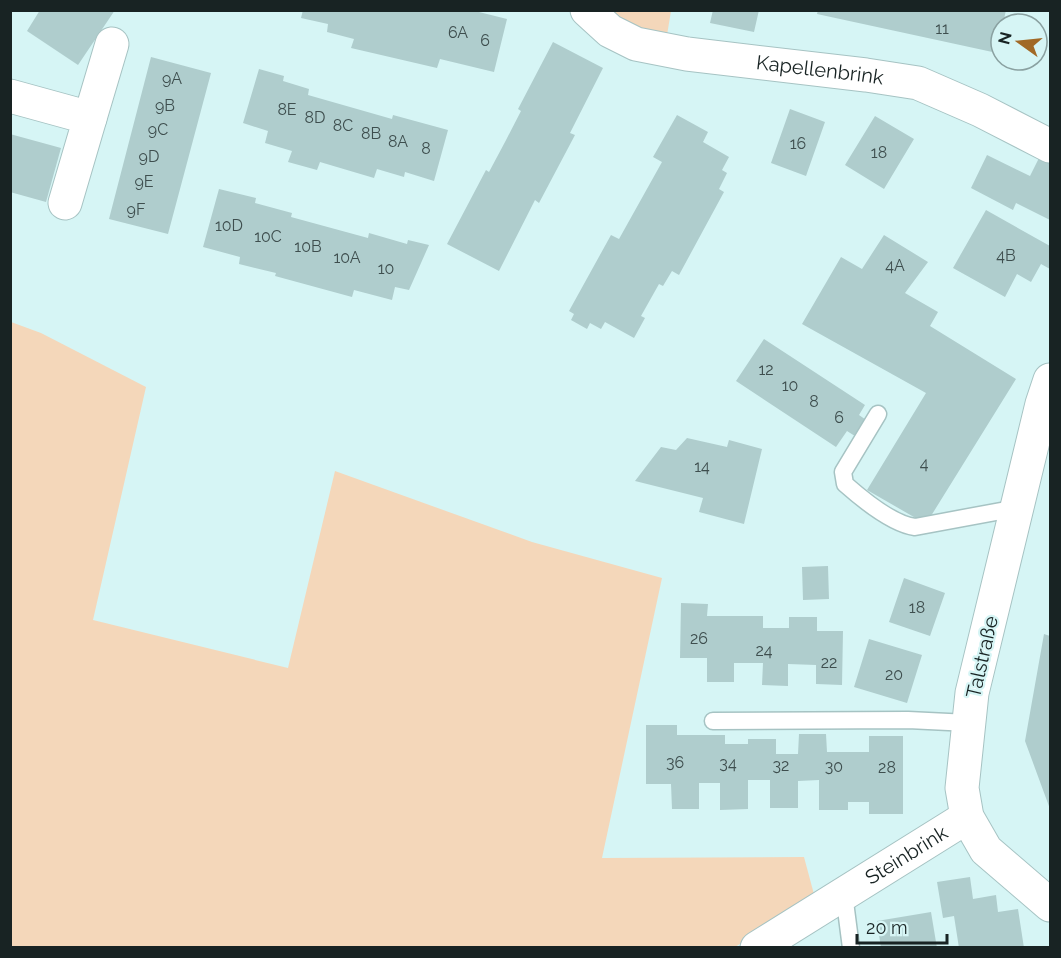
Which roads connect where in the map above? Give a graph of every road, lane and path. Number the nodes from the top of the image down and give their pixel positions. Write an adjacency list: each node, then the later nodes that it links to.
1 (587, 10): 5 (street, Kapellenbrink)
2 (112, 45): 4 (street)
3 (10, 96): 4 (street)
4 (90, 118): 6 (street)
5 (1050, 146)
6 (65, 203)
7 (1050, 380): 9 (street, Talstraße)
8 (878, 414): 9 (lane)
9 (1017, 508): 11 (street, Talstraße)
10 (712, 721): 11 (lane)
11 (969, 723): 12 (street, Talstraße)
12 (967, 817): 13 (street, Steinbrink); 14 (street, Talstraße)
13 (844, 894): 15 (street, Steinbrink); 16 (lane, Steinbrink)
14 (1050, 905)
15 (757, 948)
16 (851, 948)

